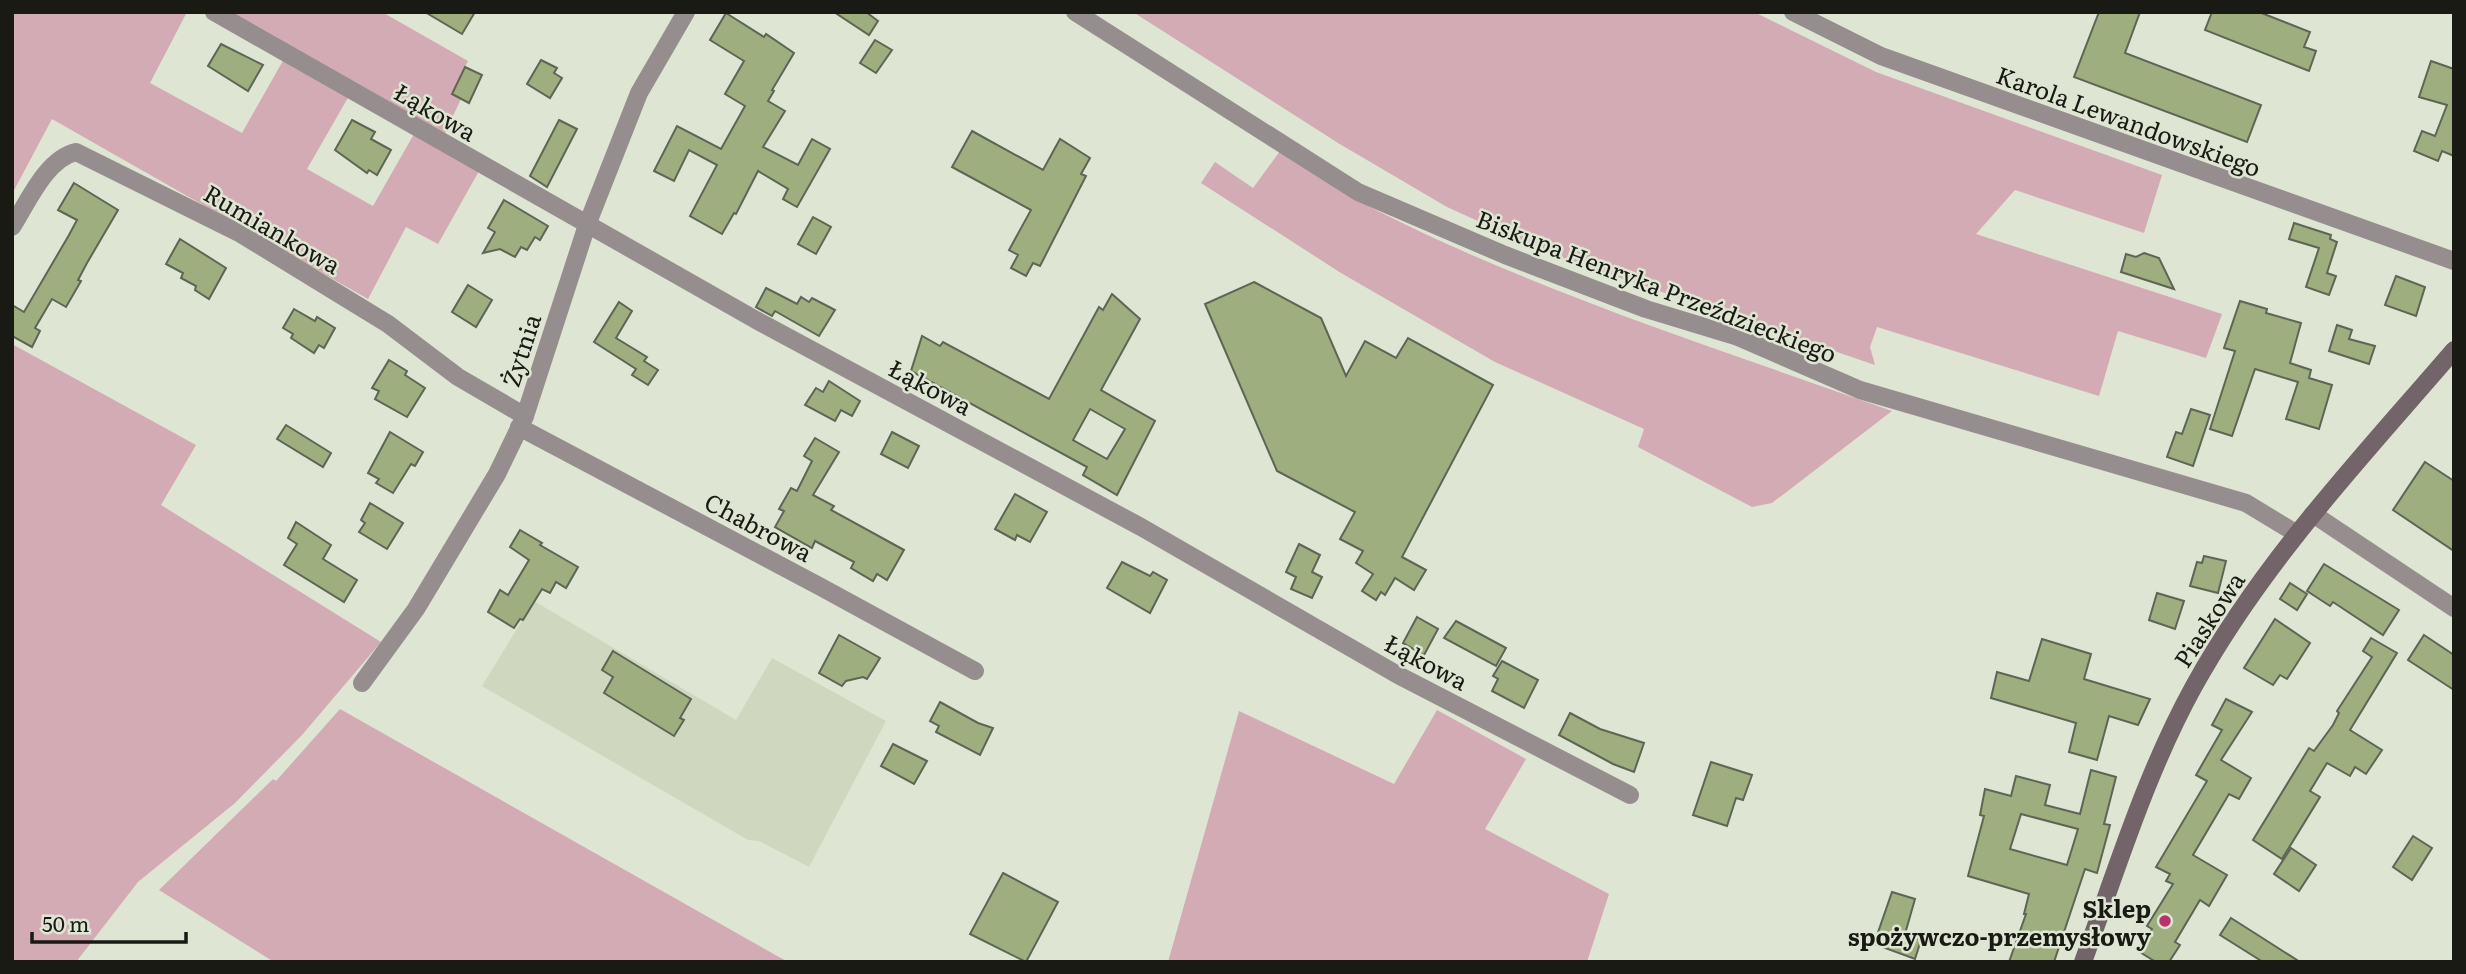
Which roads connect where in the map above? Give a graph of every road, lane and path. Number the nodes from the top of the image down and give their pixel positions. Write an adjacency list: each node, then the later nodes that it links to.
1 (214, 12): 5 (street, Łąkowa)
2 (686, 12): 5 (street, Żytnia)
3 (1075, 12): 11 (street, Biskupa Henryka Przeździeckiego)
4 (1793, 12): 7 (street, Karola Lewandowskiego)
5 (587, 225): 9 (street, Żytnia); 15 (street, Łąkowa)
6 (12, 227): 9 (street, Rumiankowa)
7 (2454, 261)
8 (2454, 350): 10 (street, Piaskowa)
9 (522, 421): 13 (street, Chabrowa); 14 (street, Żytnia)
10 (2313, 514): 11 (street, Piaskowa); 12 (street)
11 (2297, 534): 16 (street, Piaskowa)
12 (2454, 608)
13 (975, 671)
14 (362, 683)
15 (1630, 795)
16 (2083, 962)

